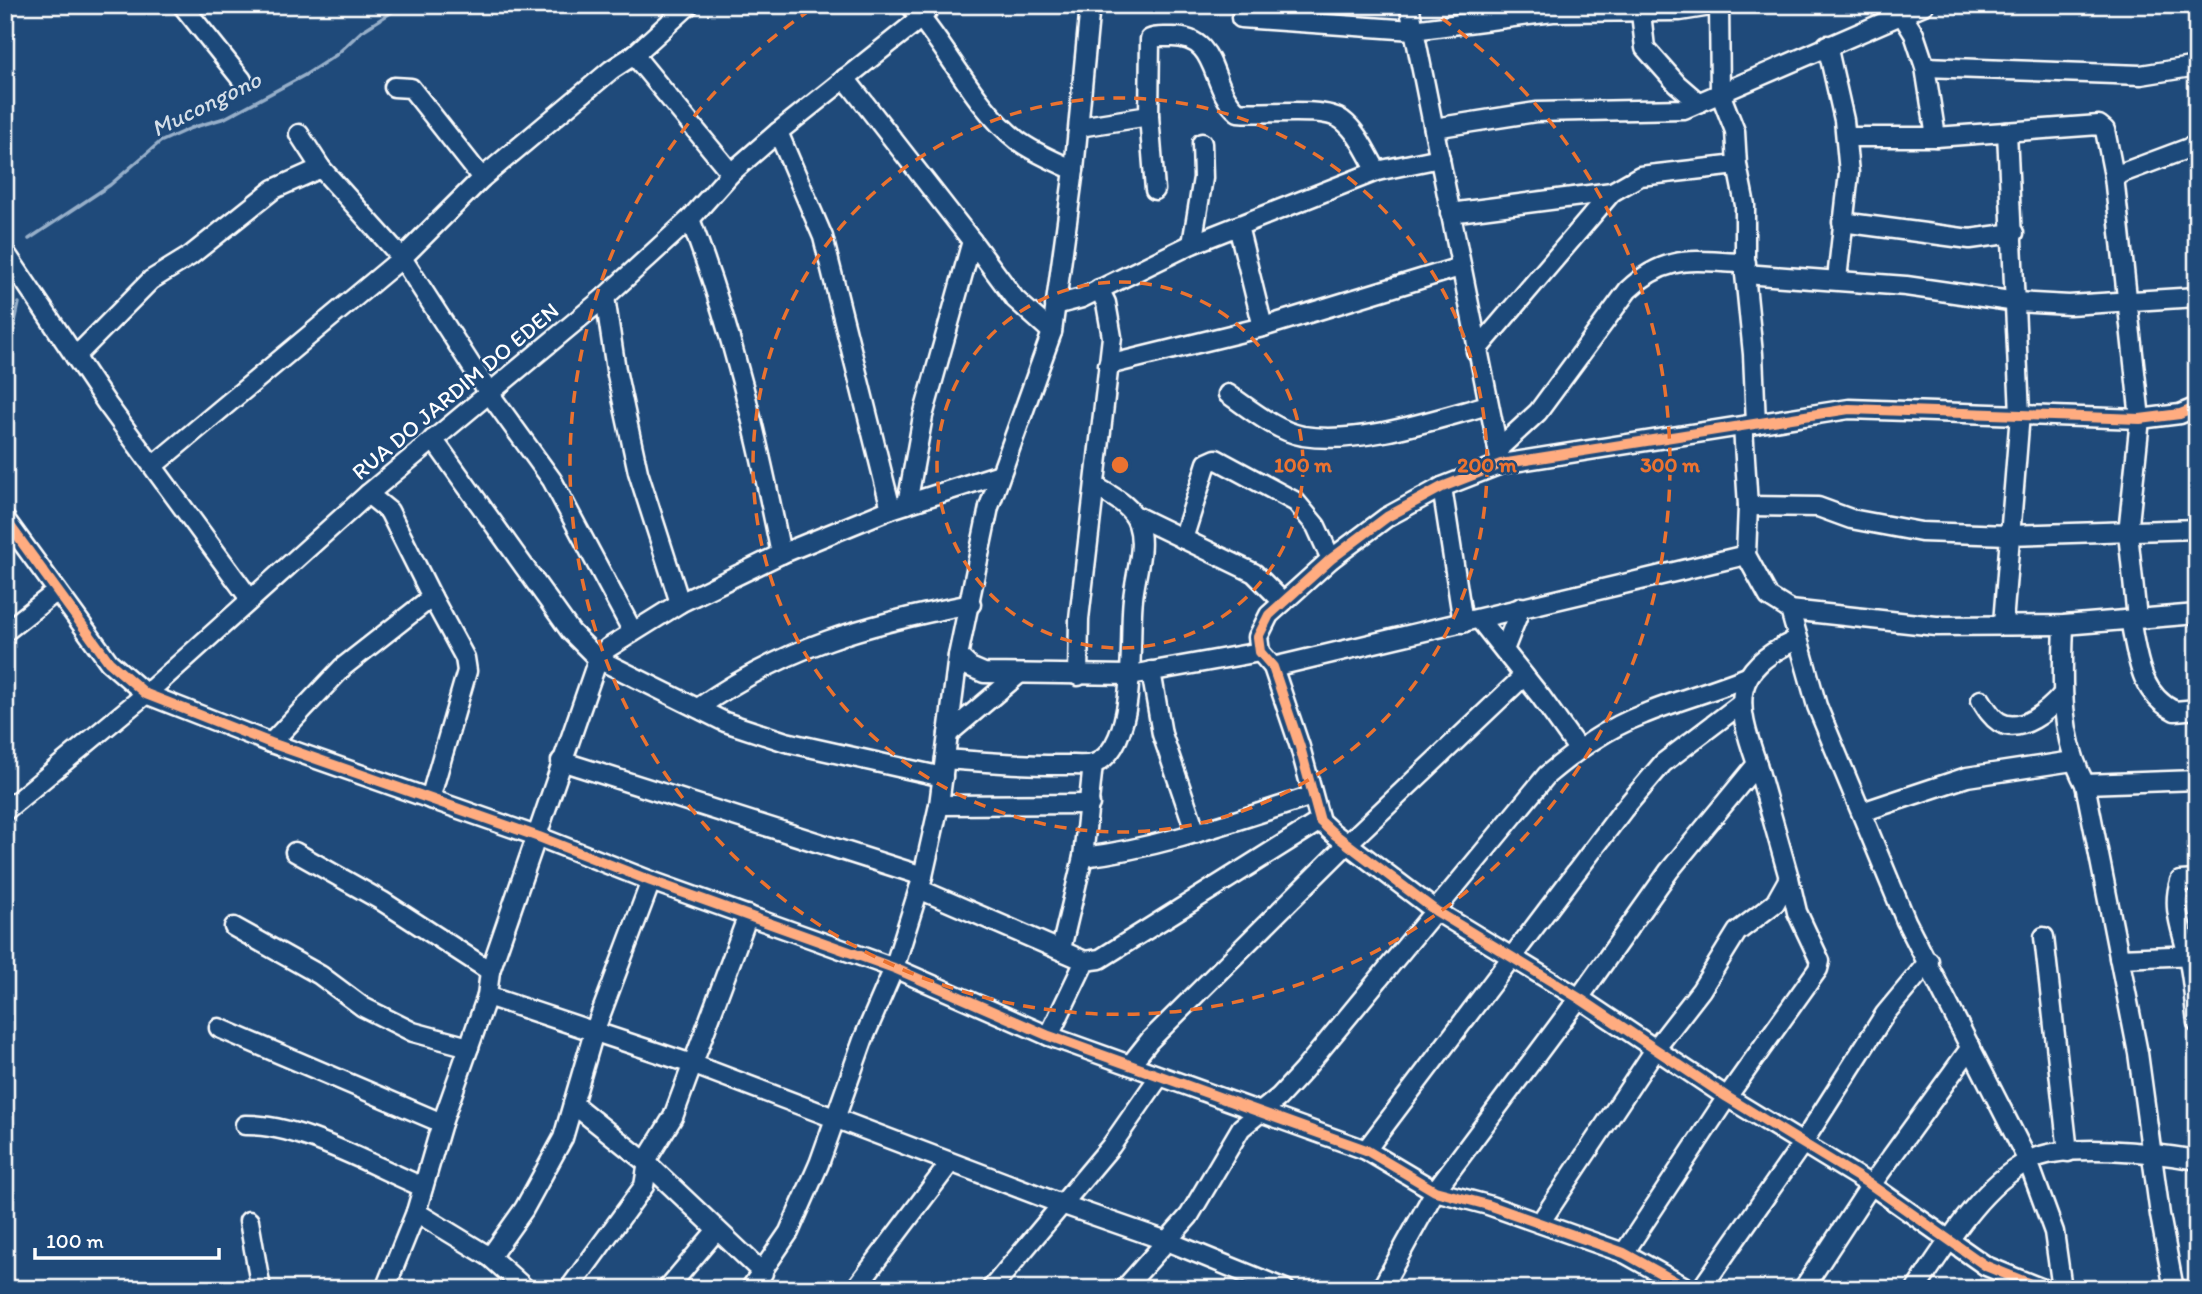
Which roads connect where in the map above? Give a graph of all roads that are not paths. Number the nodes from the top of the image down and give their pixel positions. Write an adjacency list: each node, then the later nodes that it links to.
1 (689, 5): 13 (street)
2 (1090, 5): 22 (street)
3 (1409, 5): 11 (street)
4 (1718, 5): 9 (street); 19 (street)
5 (1924, 5): 8 (street)
6 (184, 6): 17 (street)
7 (921, 10): 16 (street, RUA DO JARDIM DO EDEN); 34 (street)
8 (1899, 10): 12 (street); 14 (street)
9 (1641, 13): 11 (street); 20 (street)
10 (1241, 18): 11 (street)
11 (1413, 30): 23 (street)
12 (1827, 45): 19 (street); 27 (street)
13 (634, 55): 36 (street); 38 (street)
14 (1925, 66): 15 (street); 28 (street)
15 (2197, 66)
16 (845, 78): 24 (street, RUA DO JARDIM DO EDEN); 46 (street)
17 (242, 80)
18 (394, 88): 38 (street)
19 (1720, 93): 20 (street); 32 (street)
20 (1699, 103): 23 (street)
21 (1149, 116): 22 (street); 35 (street); 39 (street)
22 (1079, 127): 34 (street)
23 (1434, 128): 31 (street)
24 (778, 132): 36 (street, RUA DO JARDIM DO EDEN); 80 (street)
25 (2007, 132): 28 (street); 37 (street); 45 (street)
26 (299, 134): 33 (street)
27 (1847, 137): 28 (street); 43 (street)
28 (1936, 137)
29 (1202, 143): 47 (street)
30 (2197, 145): 37 (street)
31 (1440, 158): 35 (street); 41 (street)
32 (1737, 165): 40 (street); 51 (street)
33 (321, 168): 49 (street); 64 (street)
34 (1074, 170): 58 (street)
35 (1377, 171): 44 (street)
36 (731, 173): 42 (street, RUA DO JARDIM DO EDEN)
37 (2115, 176): 57 (street)
38 (482, 178): 49 (street)
39 (1155, 190)
40 (1612, 192): 41 (street); 63 (street)
41 (1450, 213): 50 (street)
42 (690, 219): 54 (street, RUA DO JARDIM DO EDEN); 88 (street)
43 (1842, 222): 45 (street); 52 (street)
44 (1238, 226): 47 (street); 60 (street)
45 (2014, 233): 56 (street)
46 (972, 242): 61 (street); 80 (street)
47 (1192, 244): 53 (street)
48 (5, 252): 64 (street)
49 (402, 258): 66 (street); 75 (street)
50 (1460, 267): 60 (street); 63 (street)
51 (1746, 269): 52 (street); 72 (street); 74 (street)
52 (1837, 279): 56 (street)
53 (1099, 289): 58 (street); 65 (street)
54 (605, 297): 59 (street, RUA DO JARDIM DO EDEN); 62 (street)
55 (2197, 297): 57 (street)
56 (2017, 302): 57 (street); 70 (street)
57 (2128, 302): 71 (street)
58 (1055, 305): 61 (street)
59 (580, 319): 62 (street); 66 (street, RUA DO JARDIM DO EDEN)
60 (1263, 327): 65 (street)
61 (1052, 332): 76 (street)
62 (611, 334): 95 (street)
63 (1476, 351): 68 (street)
64 (75, 357): 75 (street)
65 (1108, 365): 77 (street)
66 (489, 393): 73 (street, RUA DO JARDIM DO EDEN); 105 (street)
67 (1228, 394): 68 (street)
68 (1488, 405): 74 (street)
69 (2197, 407): 71 (street)
70 (2020, 414): 71 (street); 72 (street); 86 (street)
71 (2140, 419): 85 (street)
72 (1749, 425): 74 (street); 81 (street)
73 (433, 439): 79 (street, RUA DO JARDIM DO EDEN); 110 (street)
74 (1500, 457): 78 (street)
75 (154, 465): 93 (street)
76 (1000, 474): 80 (street); 96 (street)
77 (1095, 486): 82 (street); 115 (street)
78 (1441, 487): 90 (street); 101 (street)
79 (368, 494): 92 (street); 93 (street, RUA DO JARDIM DO EDEN)
80 (899, 506): 88 (street)
81 (1748, 506): 86 (street); 89 (street)
82 (1134, 515): 87 (street); 114 (street)
83 (5, 519): 91 (street)
84 (2197, 529): 85 (street)
85 (2128, 533): 86 (street); 100 (street)
86 (2008, 535): 102 (street)
87 (1183, 539): 90 (street); 94 (street)
88 (781, 554): 95 (street)
89 (1746, 555): 97 (street); 98 (street)
90 (1331, 559): 94 (street)
91 (57, 591): 104 (street); 118 (street)
92 (432, 597): 127 (street); 138 (street)
93 (250, 600): 118 (street, RUA DO JARDIM DO EDEN)
94 (1283, 602): 108 (street)
95 (680, 603): 105 (street)
96 (971, 604): 109 (street); 122 (street)
97 (1521, 607): 101 (street); 107 (street)
98 (1790, 610): 102 (street); 106 (street)
99 (2197, 614): 100 (street)
100 (2133, 619): 103 (street); 123 (street)
101 (1471, 621): 107 (street); 111 (street)
102 (2003, 623): 103 (street)
103 (2064, 625): 119 (street)
104 (5, 632)
105 (633, 632): 110 (street)
106 (1796, 640): 117 (street); 142 (street)
107 (1504, 650): 116 (street)
108 (1260, 652): 111 (street); 112 (street)
109 (958, 656): 113 (street); 126 (street)
110 (598, 659): 122 (street); 130 (street)
111 (1273, 667): 137 (street)
112 (1151, 671): 114 (street); 144 (street)
113 (1019, 674): 115 (street); 126 (street)
114 (1131, 675): 115 (street); 132 (street)
115 (1078, 676)
116 (1524, 676): 128 (street); 146 (street)
117 (1747, 677): 121 (street); 128 (street)
118 (146, 694): 127 (street); 141 (street, RUA DO JARDIM DO EDEN)
119 (2062, 695): 124 (street); 125 (street)
120 (1981, 700): 124 (street)
121 (1742, 703): 133 (street); 159 (street)
122 (698, 708): 134 (street)
123 (2197, 709)
124 (2039, 718): 125 (street)
125 (2067, 724): 131 (street)
126 (948, 734): 129 (street)
127 (271, 743): 138 (street)
128 (1578, 749): 153 (street)
129 (945, 759): 132 (street); 134 (street)
130 (561, 761): 145 (street); 152 (street)
131 (2073, 761): 136 (street); 142 (street)
132 (1093, 764): 139 (street)
133 (1757, 764): 149 (street); 166 (street)
134 (943, 778): 140 (street)
135 (2197, 780): 136 (street)
136 (2085, 784): 160 (street)
137 (1312, 796): 143 (street); 144 (street)
138 (430, 799): 145 (street)
139 (1090, 804): 140 (street); 148 (street)
140 (939, 805): 152 (street)
141 (5, 811)
142 (1862, 812): 162 (street)
143 (1320, 821): 146 (street); 161 (street)
144 (1196, 832): 148 (street)
145 (539, 837): 151 (street); 164 (street)
146 (1347, 844): 153 (street); 175 (street)
147 (295, 852): 164 (street)
148 (1083, 857): 157 (street)
149 (1789, 878): 173 (street); 177 (street)
150 (2197, 880): 158 (street)
151 (651, 881): 154 (street); 169 (street)
152 (921, 882): 157 (street); 163 (street)
153 (1436, 911): 159 (street); 179 (street)
154 (748, 915): 163 (street); 174 (street)
155 (234, 928): 171 (street)
156 (2044, 937): 185 (street)
157 (1061, 949): 161 (street)
158 (2192, 955): 160 (street); 167 (street)
159 (1511, 958): 166 (street); 184 (street)
160 (2119, 958): 186 (street)
161 (1085, 961): 170 (street)
162 (1929, 961): 172 (street); 183 (street)
163 (894, 968): 170 (street); 180 (street)
164 (490, 971): 165 (street)
165 (487, 996): 169 (street); 171 (street)
166 (1579, 998): 173 (street); 193 (street)
167 (2197, 1023)
168 (219, 1028): 181 (street)
169 (594, 1032): 174 (street); 178 (street)
170 (1049, 1036): 175 (street)
171 (469, 1047): 181 (street)
172 (1970, 1047): 188 (street); 191 (street)
173 (1656, 1048): 177 (street); 197 (street)
174 (692, 1064): 180 (street); 190 (street)
175 (1130, 1065): 176 (street)
176 (1159, 1077): 179 (street); 194 (street)
177 (1727, 1097): 183 (street); 201 (street)
178 (573, 1104): 190 (street); 202 (street)
179 (1258, 1112): 184 (street); 200 (street)
180 (834, 1117): 189 (street); 203 (street)
181 (442, 1123): 192 (street)
182 (245, 1125): 192 (street)
183 (1802, 1144): 191 (street); 216 (street)
184 (1366, 1150): 193 (street)
185 (2068, 1152): 186 (street); 188 (street)
186 (2152, 1152): 187 (street); 221 (street)
187 (2197, 1160)
188 (2028, 1161): 199 (street); 220 (street)
189 (950, 1163): 194 (street); 210 (street)
190 (648, 1164): 198 (street); 207 (street)
191 (1871, 1185): 199 (street); 217 (street)
192 (423, 1187): 195 (street)
193 (1435, 1191): 197 (street); 214 (street)
194 (1061, 1205): 200 (street); 211 (street)
195 (416, 1212): 202 (street); 206 (street)
196 (249, 1221): 205 (street)
197 (1540, 1223): 201 (street)
198 (716, 1231): 203 (street); 208 (street)
199 (1950, 1240): 218 (street); 219 (street)
200 (1167, 1241): 212 (street); 213 (street)
201 (1624, 1253): 215 (street)
202 (490, 1257): 204 (street)
203 (763, 1273): 209 (street)
204 (520, 1287)
205 (261, 1289)
206 (385, 1289)
207 (569, 1289)
208 (667, 1289)
209 (750, 1289)
210 (855, 1289)
211 (991, 1289)
212 (1124, 1289)
213 (1285, 1289)
214 (1381, 1289)
215 (1689, 1289)
216 (1701, 1289)
217 (1803, 1289)
218 (1916, 1289)
219 (2043, 1289)
220 (2062, 1289)
221 (2174, 1289)

